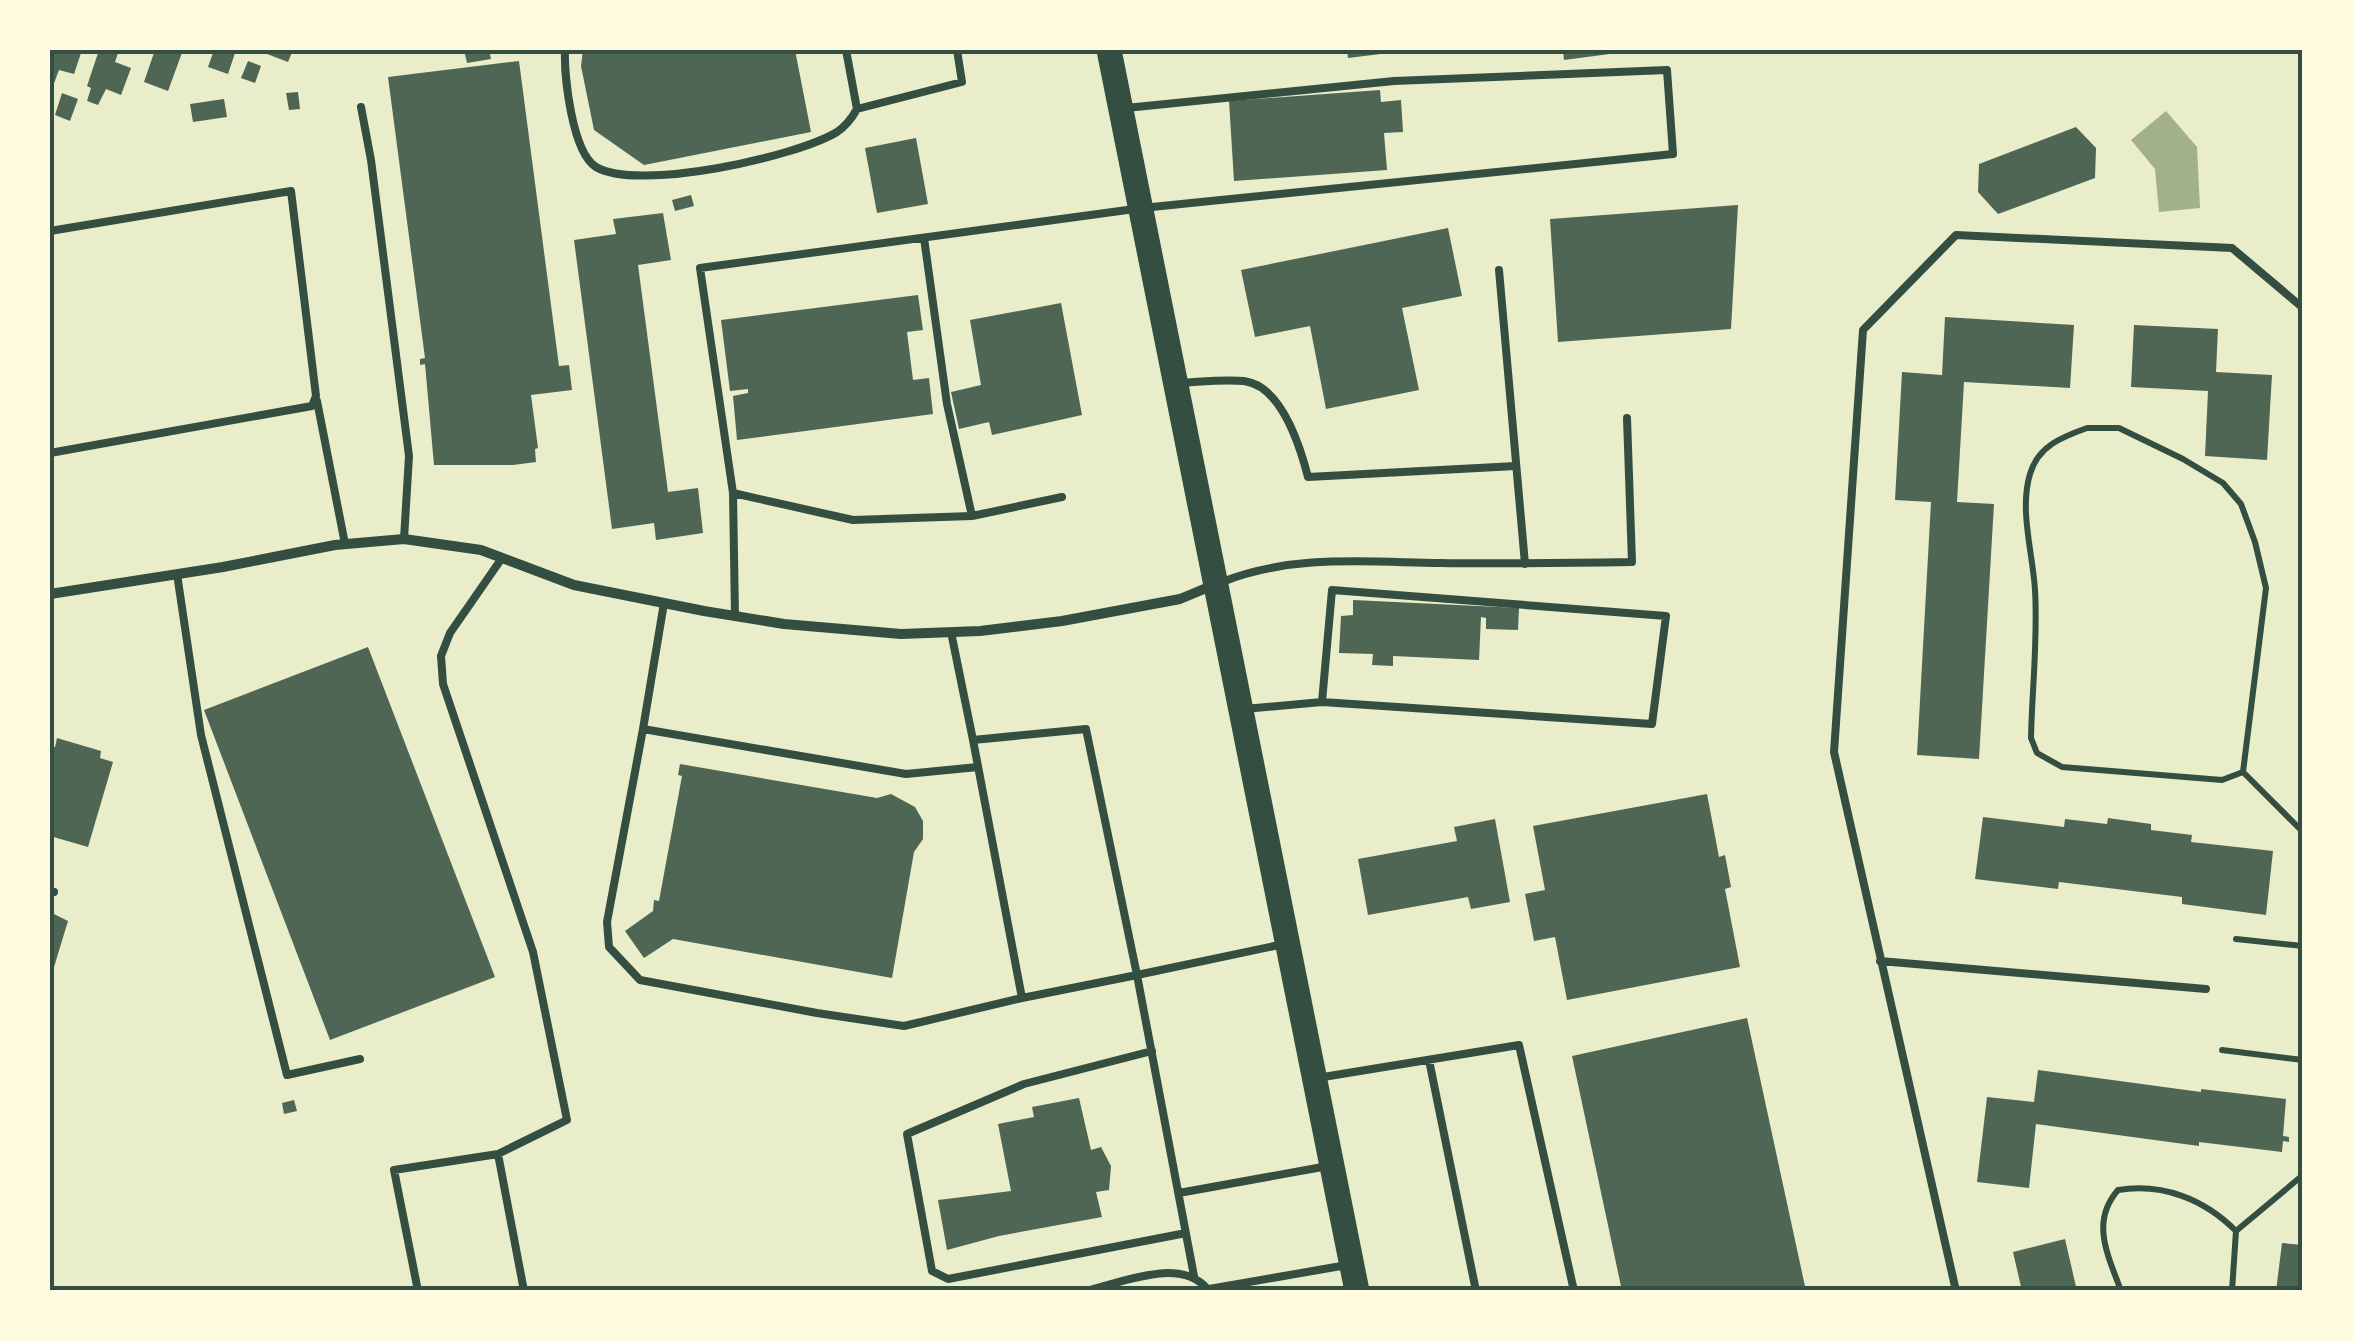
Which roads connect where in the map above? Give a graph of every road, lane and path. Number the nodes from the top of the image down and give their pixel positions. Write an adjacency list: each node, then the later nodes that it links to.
1 (565, 50): 7 (lane)
2 (846, 50): 7 (lane)
3 (957, 50): 7 (lane)
4 (1109, 50): 6 (main road)
5 (361, 107): 21 (lane)
6 (1121, 108): 8 (main road); 8 (lane)
7 (856, 109)
8 (1142, 208): 10 (lane); 13 (main road)
9 (50, 232): 14 (lane)
10 (924, 238): 18 (lane); 20 (lane)
11 (1499, 270): 17 (lane)
12 (2303, 308): 41 (lane)
13 (1178, 383): 17 (lane); 26 (main road)
14 (316, 396): 16 (lane); 22 (lane)
15 (1627, 418): 24 (lane)
16 (50, 453)
17 (1516, 466): 24 (lane)
18 (733, 494): 20 (lane); 29 (lane)
19 (1062, 497): 20 (lane)
20 (972, 516)
21 (404, 538): 22 (street); 23 (street)
22 (344, 544): 25 (street)
23 (502, 558): 28 (street); 51 (lane)
24 (1525, 564): 26 (lane)
25 (177, 574): 27 (street); 47 (lane)
26 (1217, 584): 30 (street); 32 (main road)
27 (50, 594)
28 (664, 603): 29 (street); 33 (lane)
29 (735, 616): 30 (street)
30 (951, 632): 34 (lane)
31 (1322, 702): 31 (lane); 32 (lane)
32 (1242, 709): 39 (main road)
33 (643, 730): 35 (lane); 44 (lane)
34 (973, 740): 35 (lane); 42 (lane)
35 (978, 766): 44 (lane)
36 (2243, 772): 36 (path); 37 (path)
37 (2303, 832)
38 (2236, 939): 40 (path)
39 (1289, 944): 42 (lane); 50 (main road)
40 (2303, 946)
41 (1880, 961): 43 (lane); 66 (lane)
42 (1138, 975): 44 (lane); 46 (lane)
43 (2206, 989)
44 (1022, 998)
45 (2222, 1050): 49 (path)
46 (1152, 1052): 54 (lane); 56 (lane)
47 (360, 1058)
48 (1429, 1060): 50 (lane); 64 (lane); 65 (lane)
49 (2303, 1060)
50 (1316, 1078): 52 (main road)
51 (498, 1154): 60 (lane); 61 (lane)
52 (1332, 1166): 54 (lane); 57 (main road)
53 (2303, 1176): 55 (path)
54 (1178, 1192): 56 (lane)
55 (2236, 1231): 67 (path); 68 (path)
56 (1186, 1232): 58 (lane)
57 (1352, 1264): 59 (lane); 63 (main road)
58 (1194, 1276): 59 (lane); 62 (lane)
59 (1209, 1290)
60 (418, 1291)
61 (524, 1291)
62 (1085, 1291)
63 (1356, 1291)
64 (1476, 1291)
65 (1574, 1291)
66 (1956, 1291)
67 (2121, 1291)
68 (2232, 1291)

